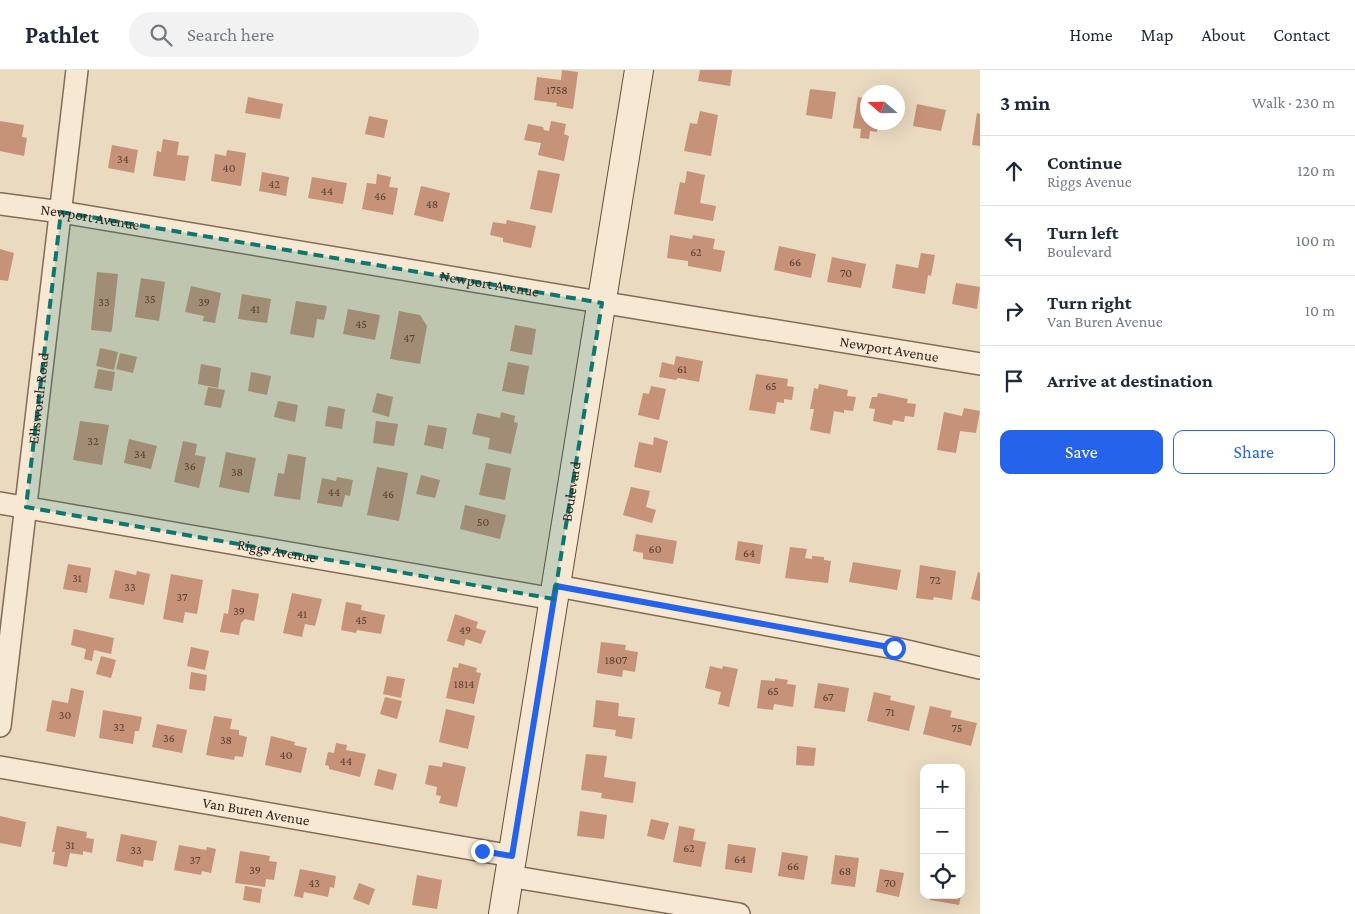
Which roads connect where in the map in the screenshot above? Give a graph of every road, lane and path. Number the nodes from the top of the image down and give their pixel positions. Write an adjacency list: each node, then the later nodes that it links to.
1 (78, 70): 4 (street, Ellsworth Road)
2 (639, 70): 5 (main road, Boulevard)
3 (0, 204): 4 (street, Newport Avenue)
4 (61, 212): 5 (street, Newport Avenue); 8 (street, Ellsworth Road)
5 (602, 303): 6 (street, Newport Avenue); 9 (main road, Boulevard)
6 (980, 364)
7 (0, 504): 8 (street, Riggs Avenue)
8 (26, 507): 9 (street, Riggs Avenue); 11 (street, Ellsworth Road)
9 (555, 592): 10 (street, Riggs Avenue); 13 (main road, Boulevard)
10 (980, 668)
11 (0, 726)
12 (0, 767): 13 (street, Van Buren Avenue)
13 (510, 866): 14 (main road, Boulevard); 15 (street, Van Buren Avenue)
14 (503, 914)
15 (739, 914)

